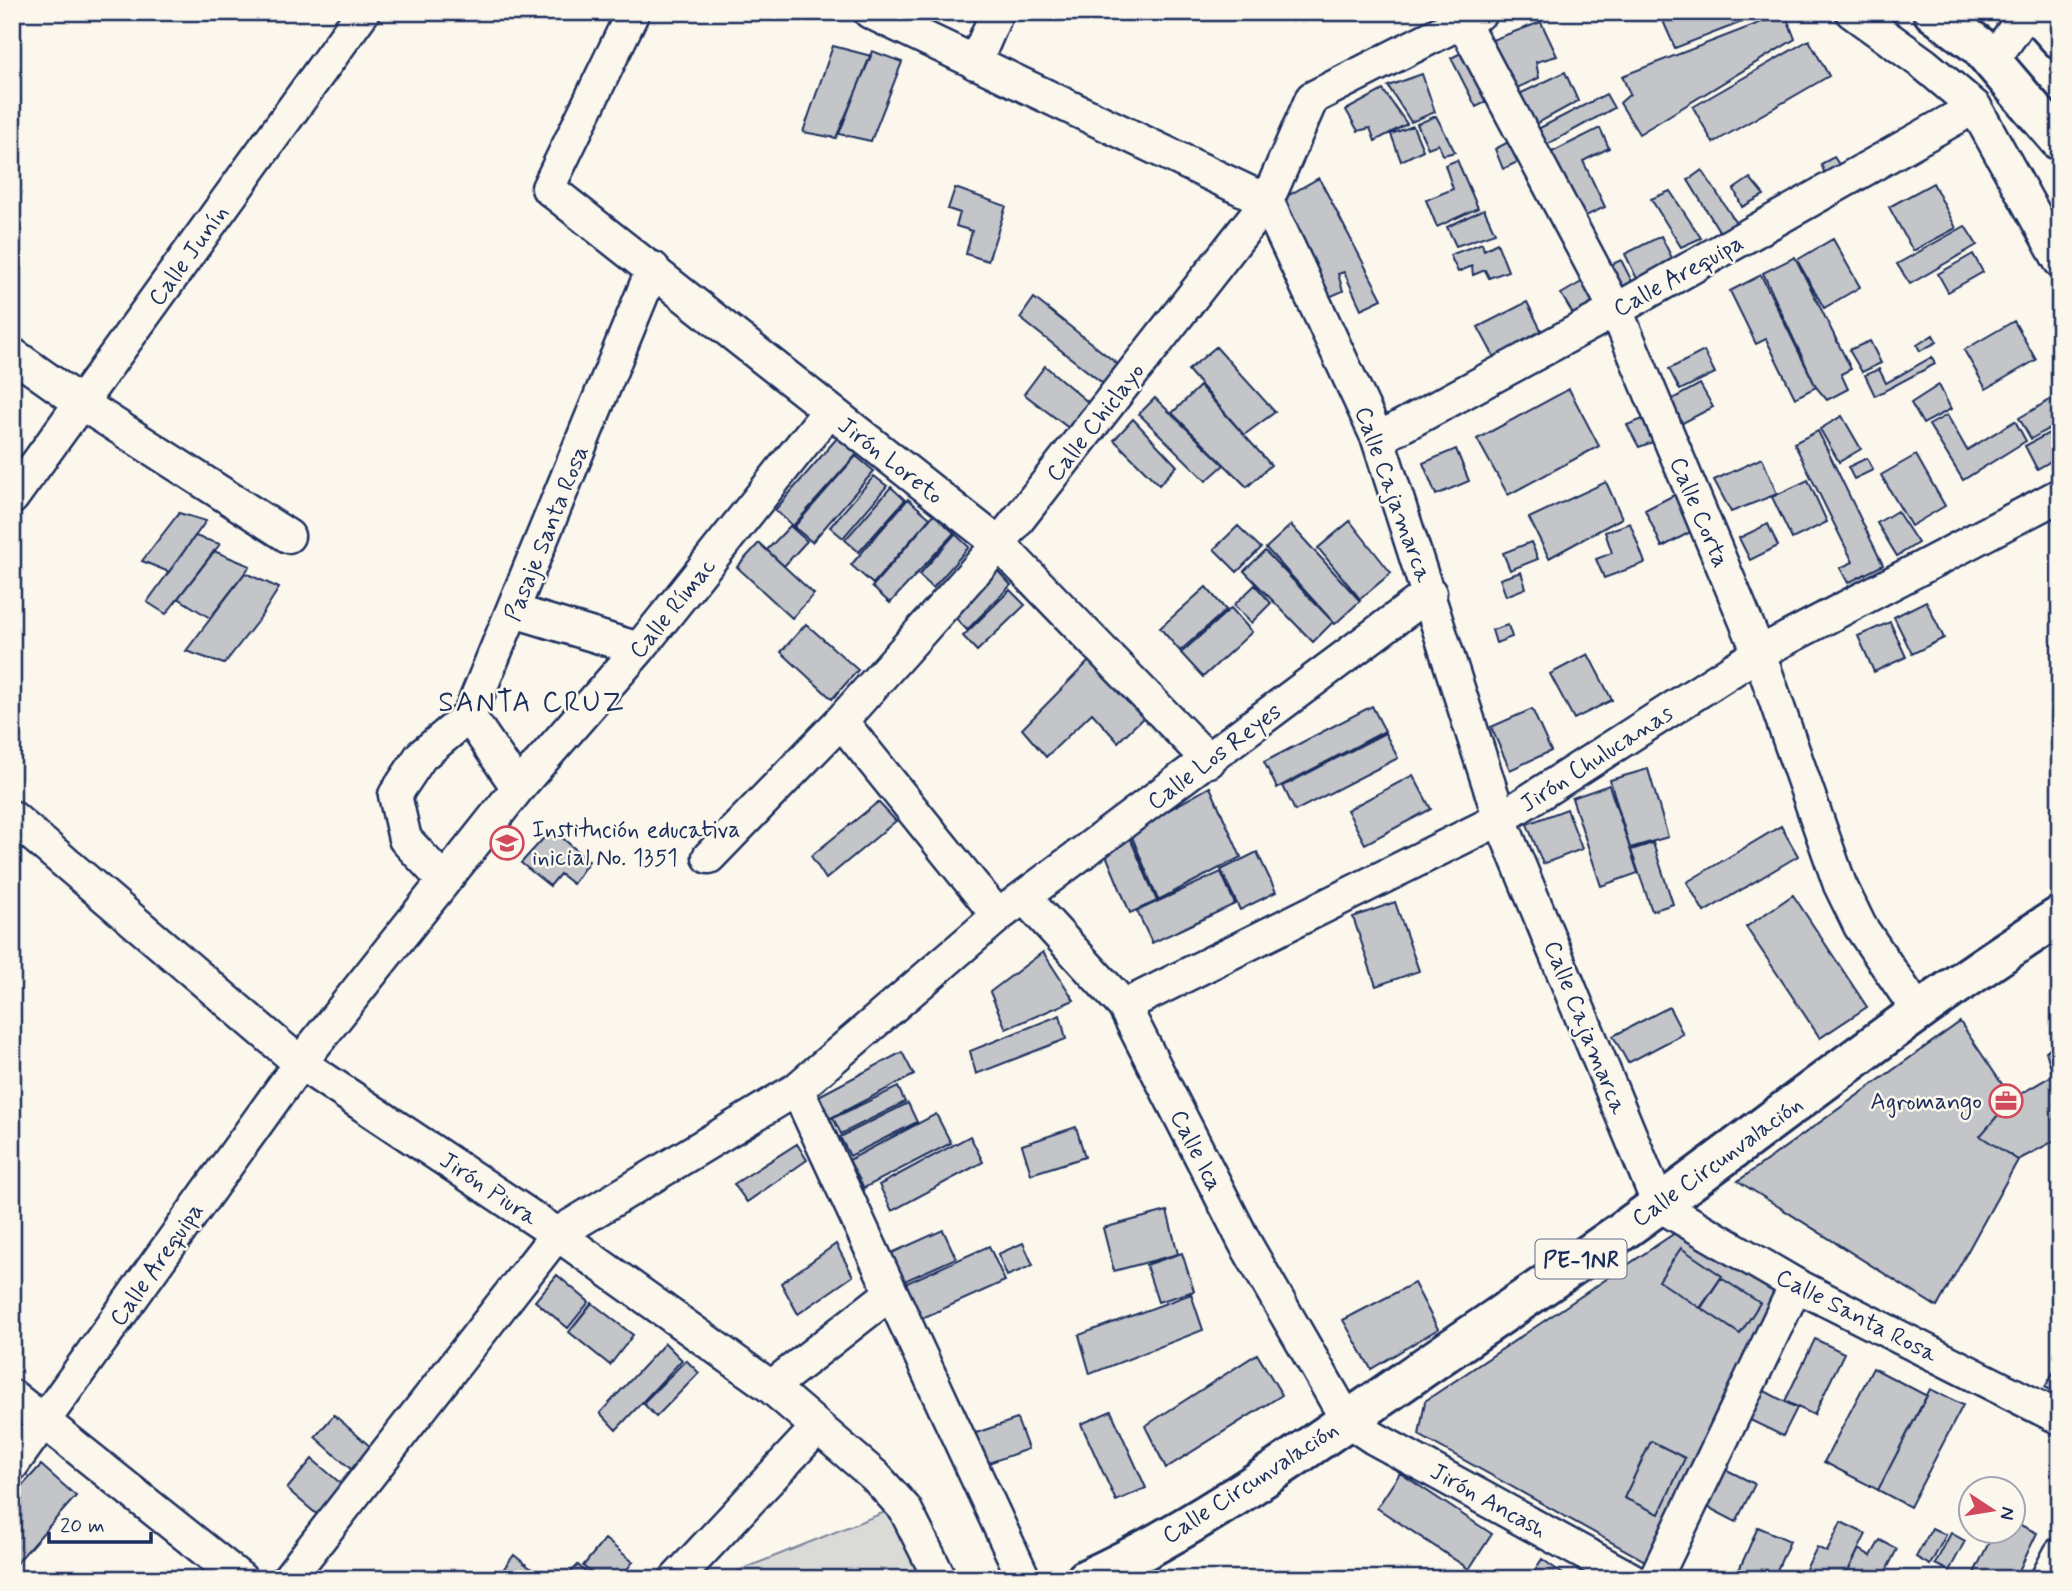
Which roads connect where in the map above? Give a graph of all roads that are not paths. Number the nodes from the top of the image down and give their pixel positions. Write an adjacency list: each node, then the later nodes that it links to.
1 (363, 12): 21 (street, Calle Junín)
2 (633, 12): 18 (street, Jirón Loreto)
3 (870, 12): 12 (street)
4 (997, 12): 12 (street)
5 (1852, 12): 13 (street)
6 (1933, 12): 11 (main road)
7 (2027, 12): 11 (street)
8 (2036, 12): 10 (main road)
9 (1471, 16): 16 (street, Calle Chiclayo); 19 (street, Calle Corta)
10 (2060, 39)
11 (1986, 53): 13 (street); 15 (main road)
12 (975, 63): 16 (street)
13 (1945, 82): 14 (street)
14 (1975, 107): 17 (street); 19 (street, Calle Arequipa)
15 (2060, 141)
16 (1267, 201): 23 (street, Calle Cajamarca); 27 (street, Calle Chiclayo)
17 (2060, 261)
18 (653, 268): 22 (street, Jirón Loreto); 29 (street, Pasaje Santa Rosa)
19 (1616, 310): 23 (street, Calle Arequipa); 31 (street, Calle Corta)
20 (12, 354): 21 (street)
21 (81, 403): 25 (street, Calle Junín); 26 (street)
22 (829, 411): 27 (street, Jirón Loreto); 30 (street, Calle Rímac)
23 (1378, 439): 28 (street, Calle Cajamarca)
24 (2060, 495): 31 (street, Jirón Chulucanas)
25 (12, 498)
26 (288, 536)
27 (999, 544): 33 (street, Calle Chiclayo); 34 (street, Jirón Loreto)
28 (1430, 593): 34 (street, Calle Los Reyes); 37 (street, Calle Cajamarca)
29 (514, 611): 30 (street); 32 (street, Pasaje Santa Rosa)
30 (639, 649): 35 (street, Calle Rímac)
31 (1759, 653): 37 (street, Jirón Chulucanas); 44 (street, Calle Corta)
32 (469, 716): 35 (street); 39 (street)
33 (841, 721): 38 (street, Calle Chiclayo); 41 (street)
34 (1209, 761): 40 (street, Calle Los Reyes)
35 (518, 789): 39 (street, Calle Rímac)
36 (12, 817): 45 (street, Jirón Piura)
37 (1500, 819): 43 (street, Jirón Chulucanas); 47 (street, Calle Cajamarca)
38 (709, 857)
39 (444, 881): 45 (street, Calle Rímac)
40 (1024, 897): 41 (street, Calle Los Reyes); 43 (street, Calle Ica)
41 (998, 916): 46 (street, Calle Los Reyes)
42 (2060, 916): 44 (main road, Calle Circunvalación / PE-1NR)
43 (1124, 1006): 54 (street, Calle Ica)
44 (1918, 1011): 47 (main road, Calle Circunvalación / PE-1NR)
45 (300, 1063): 48 (street, Jirón Piura); 55 (street, Calle Arequipa)
46 (797, 1089): 48 (street, Calle Los Reyes); 50 (street)
47 (1659, 1205): 49 (street, Calle Santa Rosa); 54 (main road, Calle Circunvalación / PE-1NR)
48 (557, 1234): 51 (street, Jirón Piura); 60 (street)
49 (1796, 1285): 53 (street, Calle Santa Rosa); 66 (street)
50 (891, 1293): 51 (street); 63 (street)
51 (771, 1387): 56 (street, Jirón Piura)
52 (12, 1396): 55 (street)
53 (2060, 1418)
54 (1347, 1420): 64 (main road, Calle Circunvalación / PE-1NR); 65 (street, Jirón Ancash)
55 (44, 1422): 57 (street, Calle Arequipa); 59 (street)
56 (818, 1427): 61 (street); 62 (street, Jirón Piura)
57 (12, 1465)
58 (2060, 1554): 67 (street)
59 (240, 1579)
60 (288, 1579)
61 (676, 1579)
62 (940, 1579)
63 (1024, 1579)
64 (1086, 1579)
65 (1631, 1579)
66 (1655, 1579)
67 (2047, 1579)

